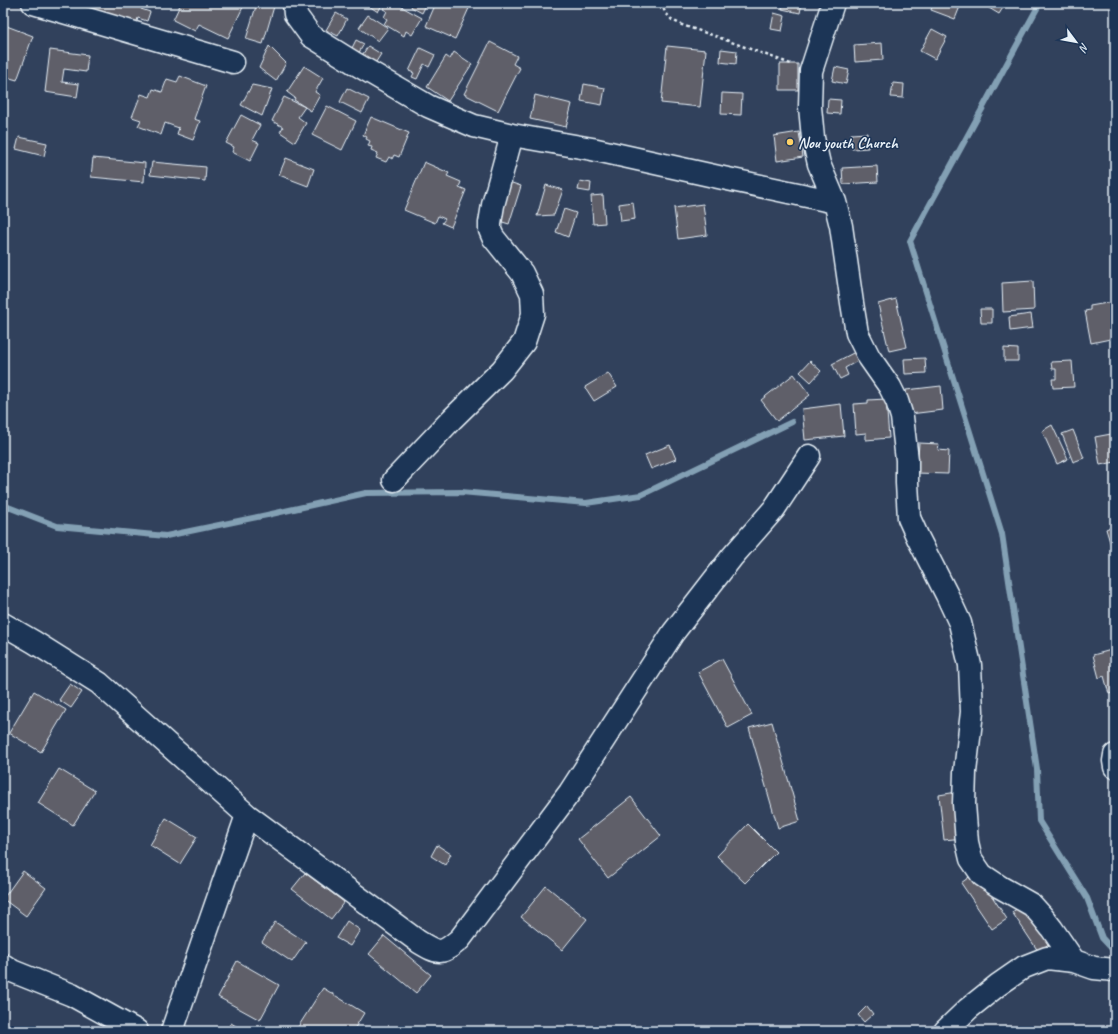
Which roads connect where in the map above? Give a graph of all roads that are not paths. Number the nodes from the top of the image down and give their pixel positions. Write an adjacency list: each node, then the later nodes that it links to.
1 (33, 3): 4 (street)
2 (294, 3): 5 (street)
3 (833, 3): 6 (street)
4 (233, 62)
5 (512, 135): 6 (street); 8 (street)
6 (835, 202): 13 (street)
7 (809, 456): 12 (street)
8 (394, 480)
9 (3, 624): 12 (street)
10 (1115, 755): 11 (street)
11 (1115, 767)
12 (247, 814): 17 (street)
13 (1074, 961): 15 (street); 18 (street)
14 (3, 965): 16 (street)
15 (1115, 970)
16 (137, 1031)
17 (172, 1031)
18 (945, 1031)

